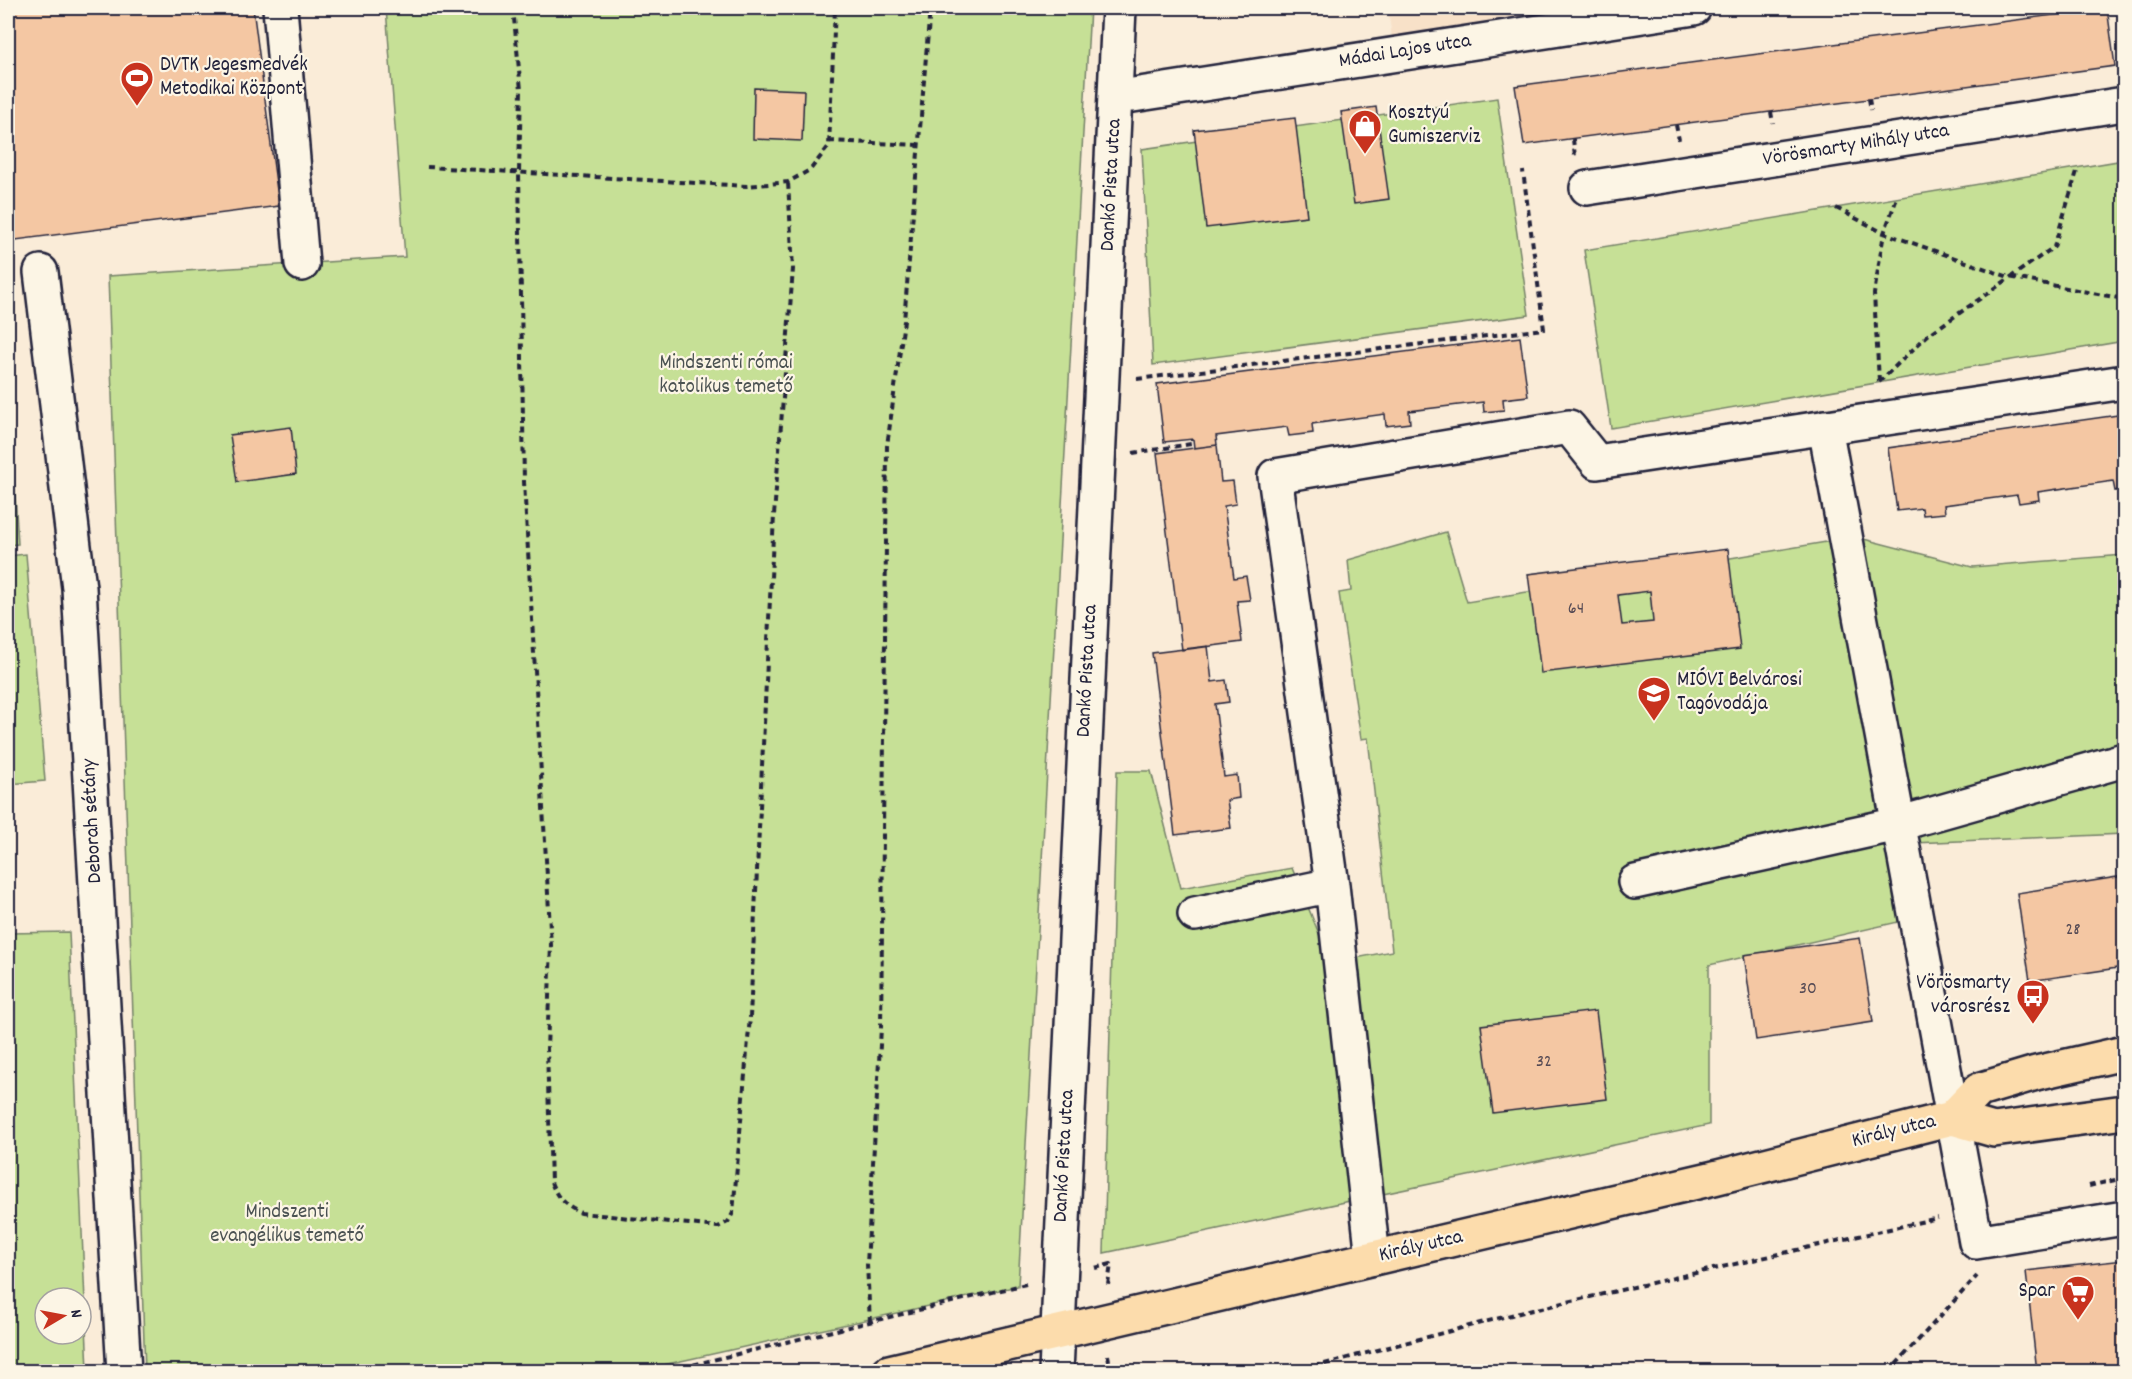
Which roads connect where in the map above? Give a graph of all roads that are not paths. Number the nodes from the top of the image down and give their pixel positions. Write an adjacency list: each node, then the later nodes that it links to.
1 (280, 8): 7 (street)
2 (1119, 8): 4 (street, Dankó Pista utca)
3 (1694, 8): 4 (street, Mádai Lajos utca)
4 (1116, 95): 21 (street, Dankó Pista utca)
5 (2124, 104): 6 (street, Vörösmarty Mihály utca)
6 (1582, 176)
7 (302, 264)
8 (41, 272): 22 (street, Deborah sétány)
9 (2124, 382): 10 (street)
10 (1825, 427): 12 (street); 14 (street)
11 (2124, 760): 12 (street)
12 (1898, 824): 13 (street); 18 (street)
13 (1635, 882)
14 (1332, 885): 15 (street); 20 (street)
15 (1195, 914)
16 (2124, 1053): 18 (main road, Király utca)
17 (2124, 1112): 18 (main road, Király utca)
18 (1952, 1118): 19 (street); 20 (main road, Király utca)
19 (2124, 1218)
20 (1373, 1258): 21 (main road, Király utca)
21 (1057, 1334): 23 (main road, Király utca); 24 (street, Dankó Pista utca)
22 (124, 1371)
23 (889, 1371)
24 (1056, 1371)

